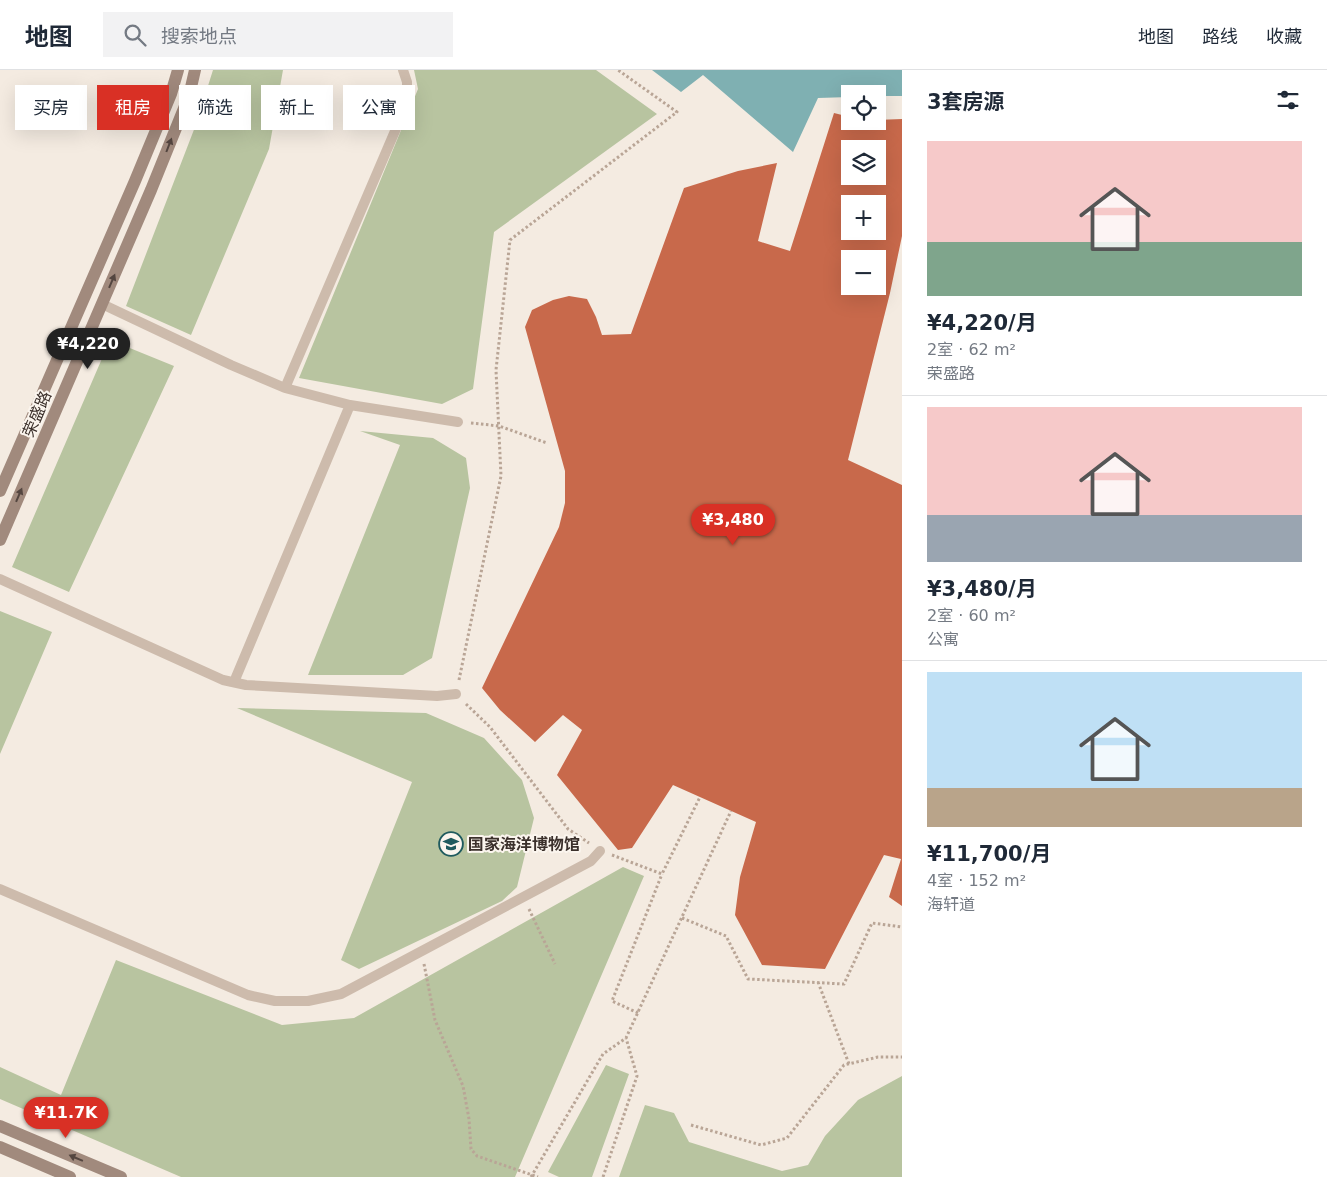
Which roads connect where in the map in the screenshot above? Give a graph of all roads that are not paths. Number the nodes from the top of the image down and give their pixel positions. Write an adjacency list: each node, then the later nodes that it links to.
1 (178, 70): 8 (street, 荣盛路)
2 (195, 70): 4 (street, 荣盛路, one-way to 2)
3 (403, 70): 5 (lane)
4 (102, 304): 5 (lane); 9 (street, 荣盛路, one-way to 4)
5 (285, 388): 6 (lane)
6 (350, 405): 7 (lane); 11 (lane)
7 (458, 422)
8 (0, 491)
9 (0, 540)
10 (0, 578): 11 (lane)
11 (234, 682): 12 (lane)
12 (456, 694)
13 (600, 851): 14 (lane)
14 (0, 888)
15 (0, 1126): 18 (street, one-way to 15)
16 (0, 1147): 17 (street)
17 (70, 1177)
18 (121, 1177)

